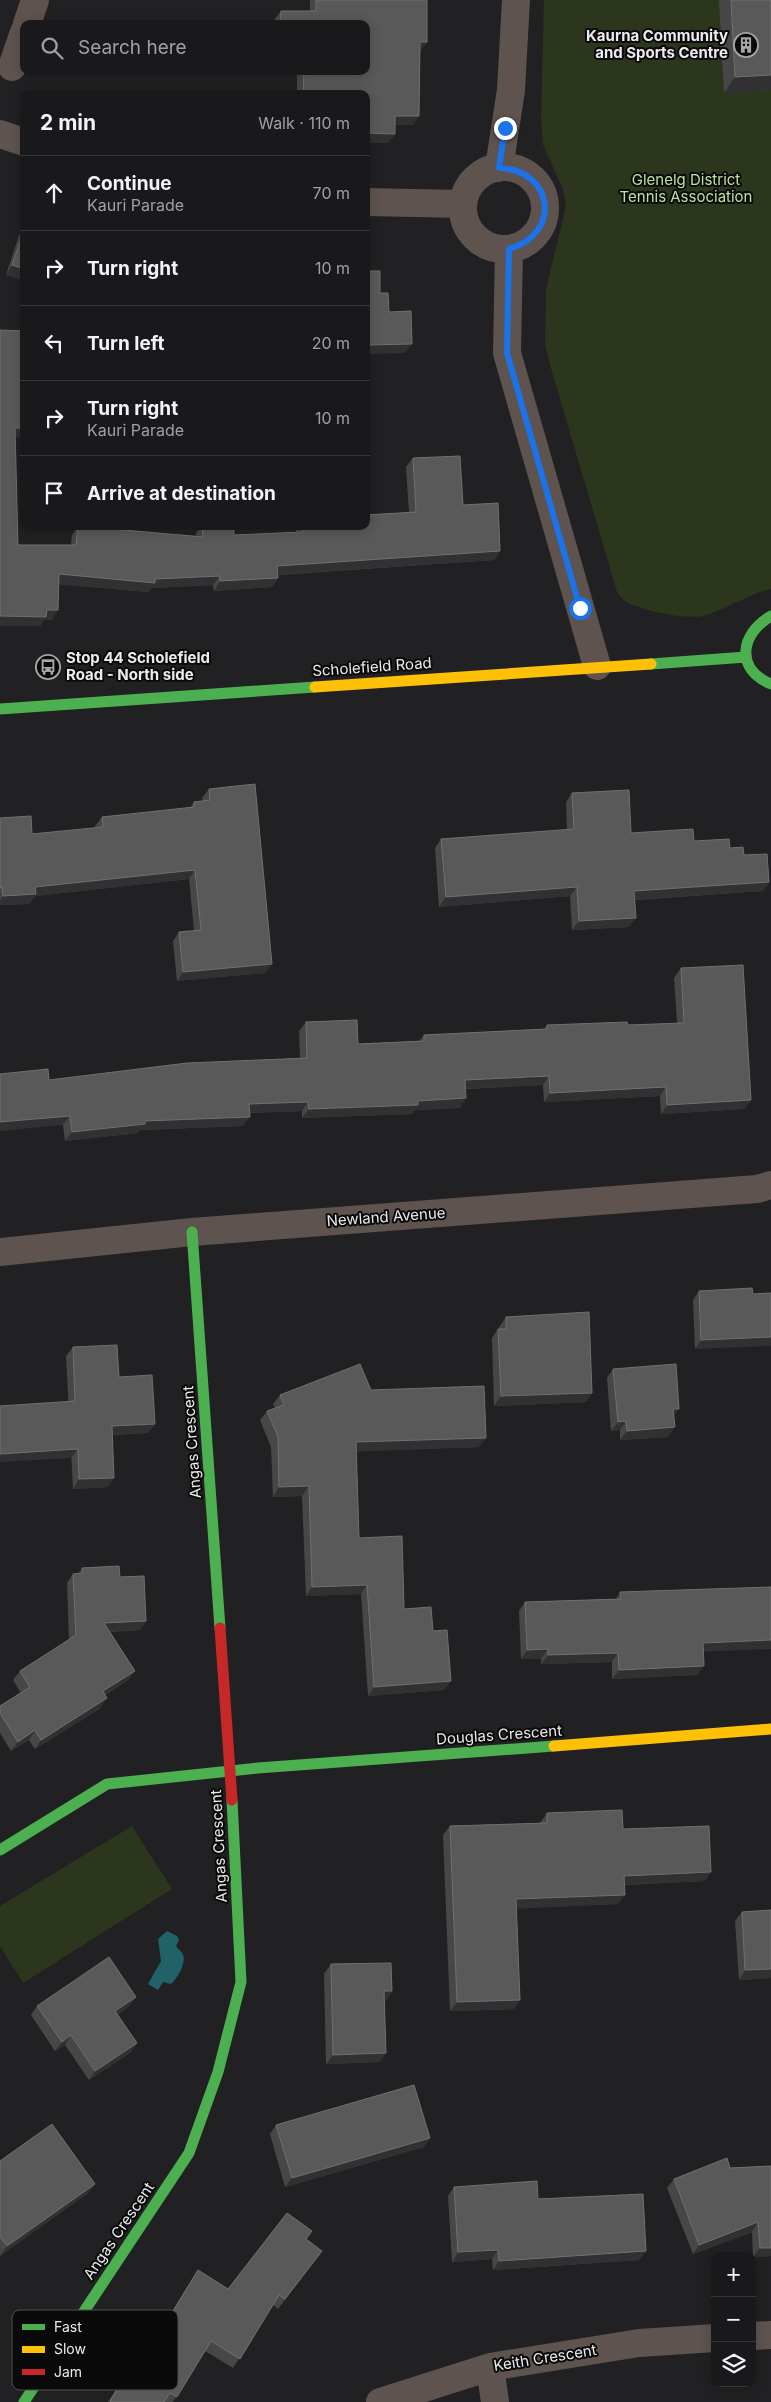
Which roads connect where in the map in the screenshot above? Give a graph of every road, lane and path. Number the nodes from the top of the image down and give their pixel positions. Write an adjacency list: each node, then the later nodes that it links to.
1 (35, 0): 3 (street)
2 (516, 0): 8 (street)
3 (28, 20)
4 (20, 44): 5 (street)
5 (12, 67)
6 (0, 134): 7 (street)
7 (20, 141)
8 (499, 168): 10 (street); 11 (street)
9 (370, 202): 10 (street)
10 (463, 204): 11 (street)
11 (509, 249): 14 (street)
12 (771, 616): 13 (street)
13 (746, 657): 14 (street, Scholefield Road); 15 (street)
14 (597, 666): 16 (street, Scholefield Road)
15 (771, 684)
16 (0, 709)
17 (771, 1185): 18 (street, Newland Avenue)
18 (192, 1232): 19 (street, Newland Avenue); 21 (street, Angas Crescent)
19 (0, 1252)
20 (771, 1729): 21 (street, Douglas Crescent)
21 (230, 1770): 22 (street, Douglas Crescent); 23 (street, Angas Crescent)
22 (0, 1850)
23 (85, 2310)
24 (771, 2335): 25 (street)
25 (756, 2336)
26 (711, 2338): 27 (street, Keith Crescent)
27 (490, 2367): 30 (street, Keith Crescent); 31 (street)
28 (32, 2390): 29 (street, Angas Crescent)
29 (24, 2402)
30 (380, 2402)
31 (495, 2402)

